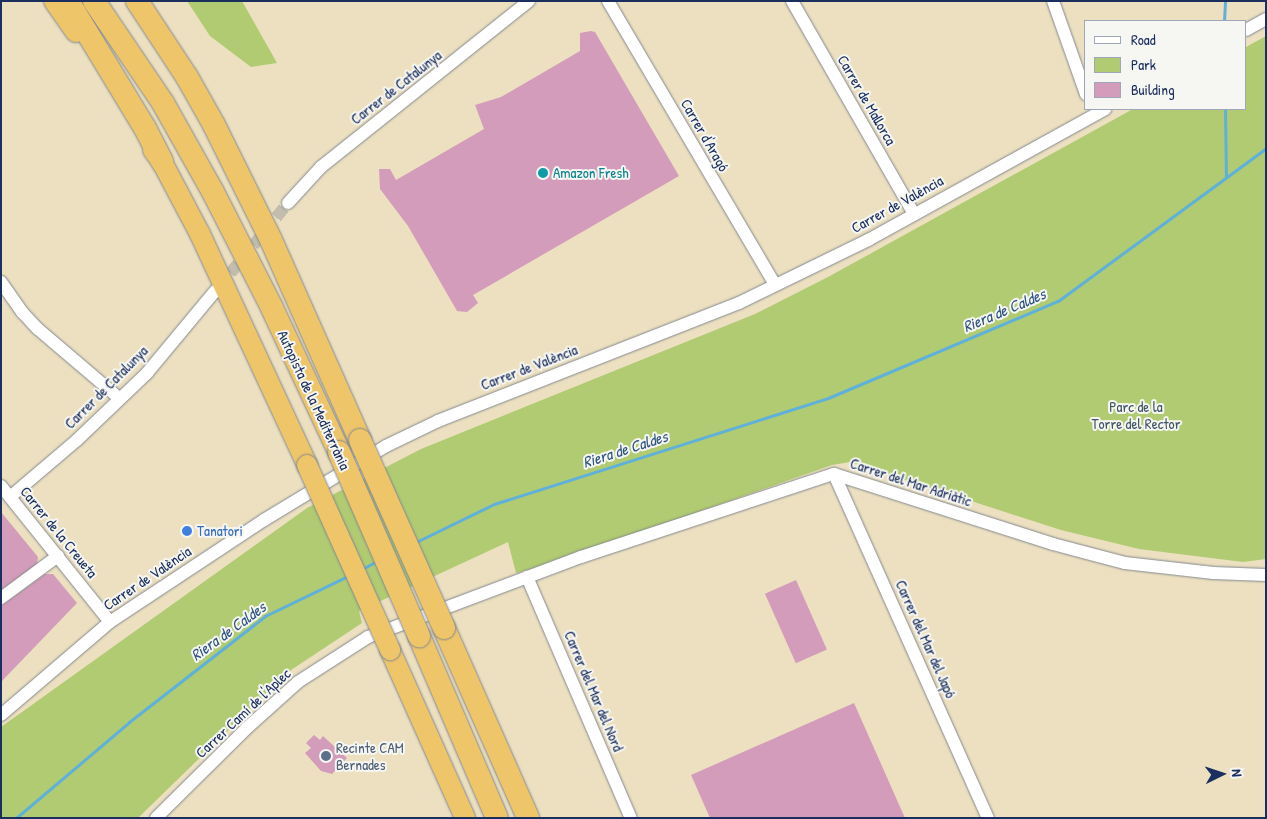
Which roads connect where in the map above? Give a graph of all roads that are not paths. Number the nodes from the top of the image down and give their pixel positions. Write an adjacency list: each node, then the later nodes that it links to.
1 (54, 1): 13 (highway)
2 (68, 1): 13 (highway)
3 (94, 1): 31 (highway, Autopista de la Mediterrània, bridge)
4 (137, 1): 32 (highway, Autopista de la Mediterrània, bridge)
5 (529, 1): 14 (street, Carrer de Catalunya)
6 (608, 1): 17 (street, Carrer d'Aragó)
7 (792, 1): 15 (street, Carrer de Mallorca)
8 (1053, 1): 11 (street)
9 (1266, 19): 10 (street)
10 (1247, 29)
11 (1084, 88)
12 (1092, 112): 15 (street, Carrer de València)
13 (162, 162): 30 (highway, bridge)
14 (288, 203)
15 (914, 214): 17 (street, Carrer de València)
16 (1, 282): 19 (street)
17 (774, 285): 27 (street, Carrer de València)
18 (216, 291): 19 (street, Carrer de Catalunya)
19 (120, 398): 22 (street, Carrer de Catalunya)
20 (834, 474): 24 (street, Carrer del Mar Adriàtic); 25 (street, Carrer del Mar Adriàtic); 34 (street, Carrer del Mar del Japó)
21 (1, 486): 22 (street, Carrer de la Creueta)
22 (10, 497): 23 (street, Carrer de la Creueta)
23 (58, 556): 26 (street); 27 (street, Carrer de la Creueta)
24 (527, 577): 29 (street, Carrer Camí de l'Aplec); 33 (street, Carrer del Mar del Nord)
25 (1265, 577)
26 (1, 598)
27 (110, 622): 28 (street, Carrer de València)
28 (1, 715)
29 (156, 818)
30 (465, 818)
31 (497, 818)
32 (528, 818)
33 (631, 818)
34 (988, 818)

